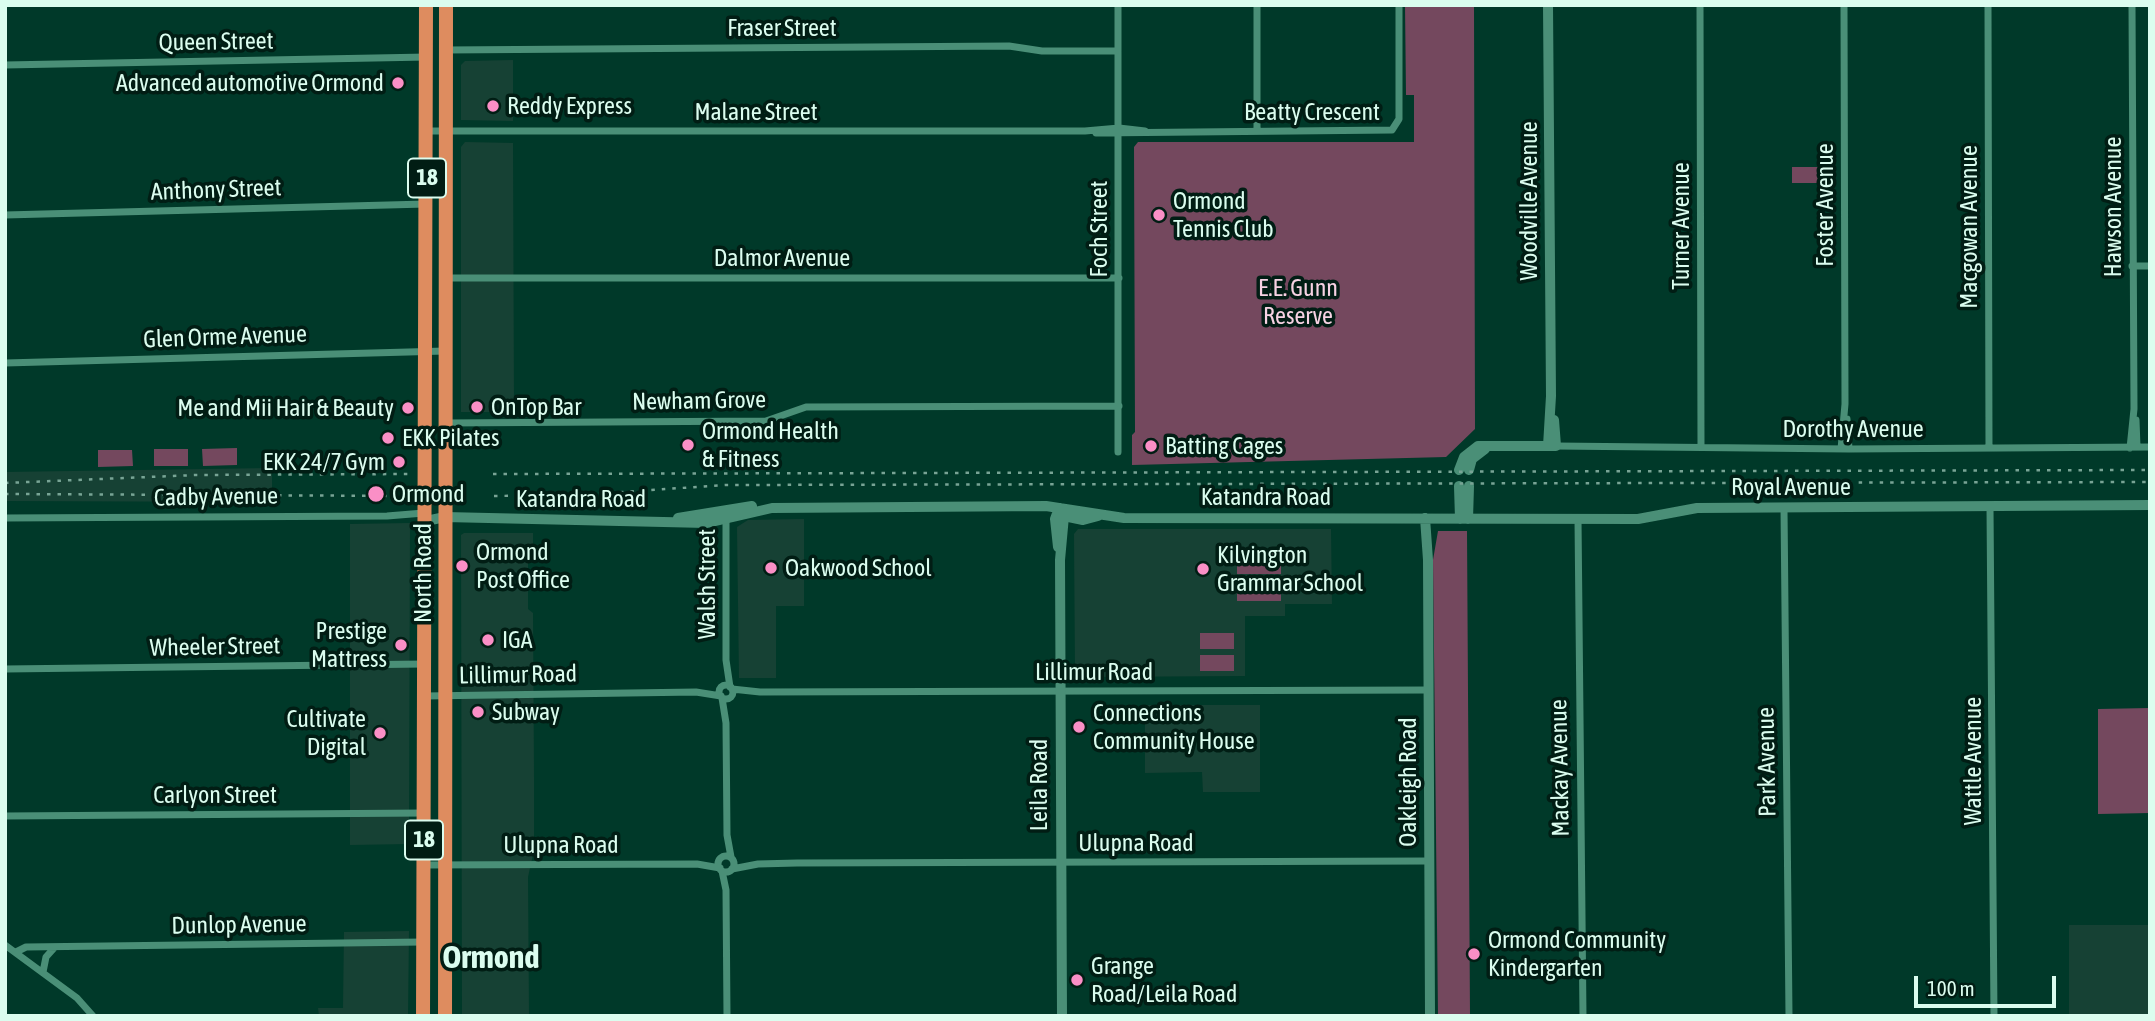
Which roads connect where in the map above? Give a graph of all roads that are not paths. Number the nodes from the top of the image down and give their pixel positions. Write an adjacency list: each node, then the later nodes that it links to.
1 (426, 5): 13 (highway, North Road / 18)
2 (446, 5): 11 (highway, North Road / 18)
3 (1118, 5): 12 (street, Foch Street)
4 (1257, 5): 18 (street)
5 (1399, 5): 18 (street, Beatty Crescent)
6 (1548, 5): 30 (street, Woodville Avenue)
7 (1700, 5): 31 (street, Turner Avenue)
8 (1844, 5): 35 (street, Foster Avenue)
9 (1988, 5): 33 (street, Macgowan Avenue)
10 (2132, 5): 21 (street, Hawson Avenue)
11 (446, 50): 12 (street, Fraser Street); 16 (highway, North Road / 18)
12 (1118, 51): 17 (street, Foch Street)
13 (427, 57): 14 (street, Queen Street); 15 (highway, North Road / 18)
14 (5, 65)
15 (427, 131): 16 (street, Malane Street); 19 (highway, North Road / 18)
16 (445, 131): 17 (street, Malane Street); 23 (highway, North Road / 18)
17 (1119, 131): 18 (street, Beatty Crescent); 24 (street, Foch Street)
18 (1257, 131)
19 (427, 204): 20 (street, Anthony Street); 25 (highway, North Road / 18)
20 (5, 215)
21 (2132, 266): 22 (street); 34 (street, Hawson Avenue)
22 (2150, 266)
23 (445, 278): 24 (street, Dalmor Avenue); 26 (highway, North Road / 18)
24 (1119, 278): 28 (street, Foch Street)
25 (426, 351): 26 (street, Glen Orme Avenue); 27 (street, Glen Orme Avenue); 44 (highway, North Road / 18)
26 (445, 351): 29 (highway, North Road / 18)
27 (5, 363)
28 (1119, 405): 29 (street, Newham Grove); 36 (street, Foch Street)
29 (445, 423): 49 (highway, North Road / 18)
30 (1552, 446): 31 (street, Dorothy Avenue); 37 (street)
31 (1701, 447): 35 (street, Dorothy Avenue)
32 (2150, 447): 34 (street, Dorothy Avenue)
33 (1989, 448): 34 (street, Dorothy Avenue); 35 (street, Dorothy Avenue)
34 (2134, 448)
35 (1845, 449)
36 (1118, 452)
37 (1464, 470)
38 (1464, 486): 47 (street)
39 (2150, 505): 40 (street, Royal Avenue)
40 (1990, 507): 41 (street, Royal Avenue); 82 (street, Wattle Avenue)
41 (1784, 508): 48 (street, Royal Avenue); 81 (street, Park Avenue)
42 (1060, 513): 43 (street, Katandra Road); 46 (street, Katandra Road); 53 (street, Leila Road)
43 (726, 514): 49 (street, Katandra Road); 54 (street, Walsh Street)
44 (426, 517): 45 (street, Cadby Avenue); 49 (street, Katandra Road); 50 (highway, North Road / 18)
45 (5, 518)
46 (1429, 518): 47 (street, Royal Avenue); 52 (street, Oakleigh Road)
47 (1464, 519): 48 (street, Royal Avenue)
48 (1578, 519): 80 (street, Mackay Avenue)
49 (445, 521): 55 (highway, North Road / 18)
50 (425, 664): 51 (street, Wheeler Street); 56 (highway, North Road / 18)
51 (5, 669)
52 (1429, 690): 53 (street, Lillimur Road); 59 (street, Oakleigh Road)
53 (1060, 691): 54 (street, Lillimur Road); 61 (street, Leila Road)
54 (726, 692): 55 (street, Lillimur Road); 60 (street, Walsh Street)
55 (445, 695): 56 (street, Lillimur Road); 63 (highway, North Road / 18)
56 (425, 696): 57 (highway, North Road / 18)
57 (425, 813): 58 (street, Carlyon Street); 62 (highway, North Road / 18)
58 (5, 816)
59 (1429, 861): 61 (street, Ulupna Road); 79 (street, Oakleigh Road)
60 (724, 862): 63 (street, Ulupna Road); 64 (street, Ulupna Road); 65 (street, Ulupna Road); 65 (street, Walsh Street); 66 (street, Walsh Street)
61 (1060, 863): 64 (street, Ulupna Road); 74 (street, Leila Road)
62 (424, 864): 63 (street, Ulupna Road); 67 (highway, North Road / 18)
63 (444, 864): 72 (highway, North Road / 18)
64 (758, 864): 65 (street, Ulupna Road)
65 (732, 870): 66 (street, Walsh Street)
66 (726, 890): 78 (street, Walsh Street)
67 (423, 942): 69 (street, Dunlop Avenue); 73 (highway, North Road / 18)
68 (5, 945): 70 (street)
69 (56, 946): 70 (street, Dunlop Avenue); 71 (street)
70 (16, 952): 71 (street)
71 (43, 972): 75 (street)
72 (444, 993): 73 (highway); 77 (highway, North Road / 18)
73 (423, 994): 76 (highway, North Road / 18)
74 (1061, 1014)
75 (93, 1016)
76 (423, 1016)
77 (445, 1016)
78 (727, 1016)
79 (1430, 1016)
80 (1583, 1016)
81 (1789, 1016)
82 (1994, 1016)

